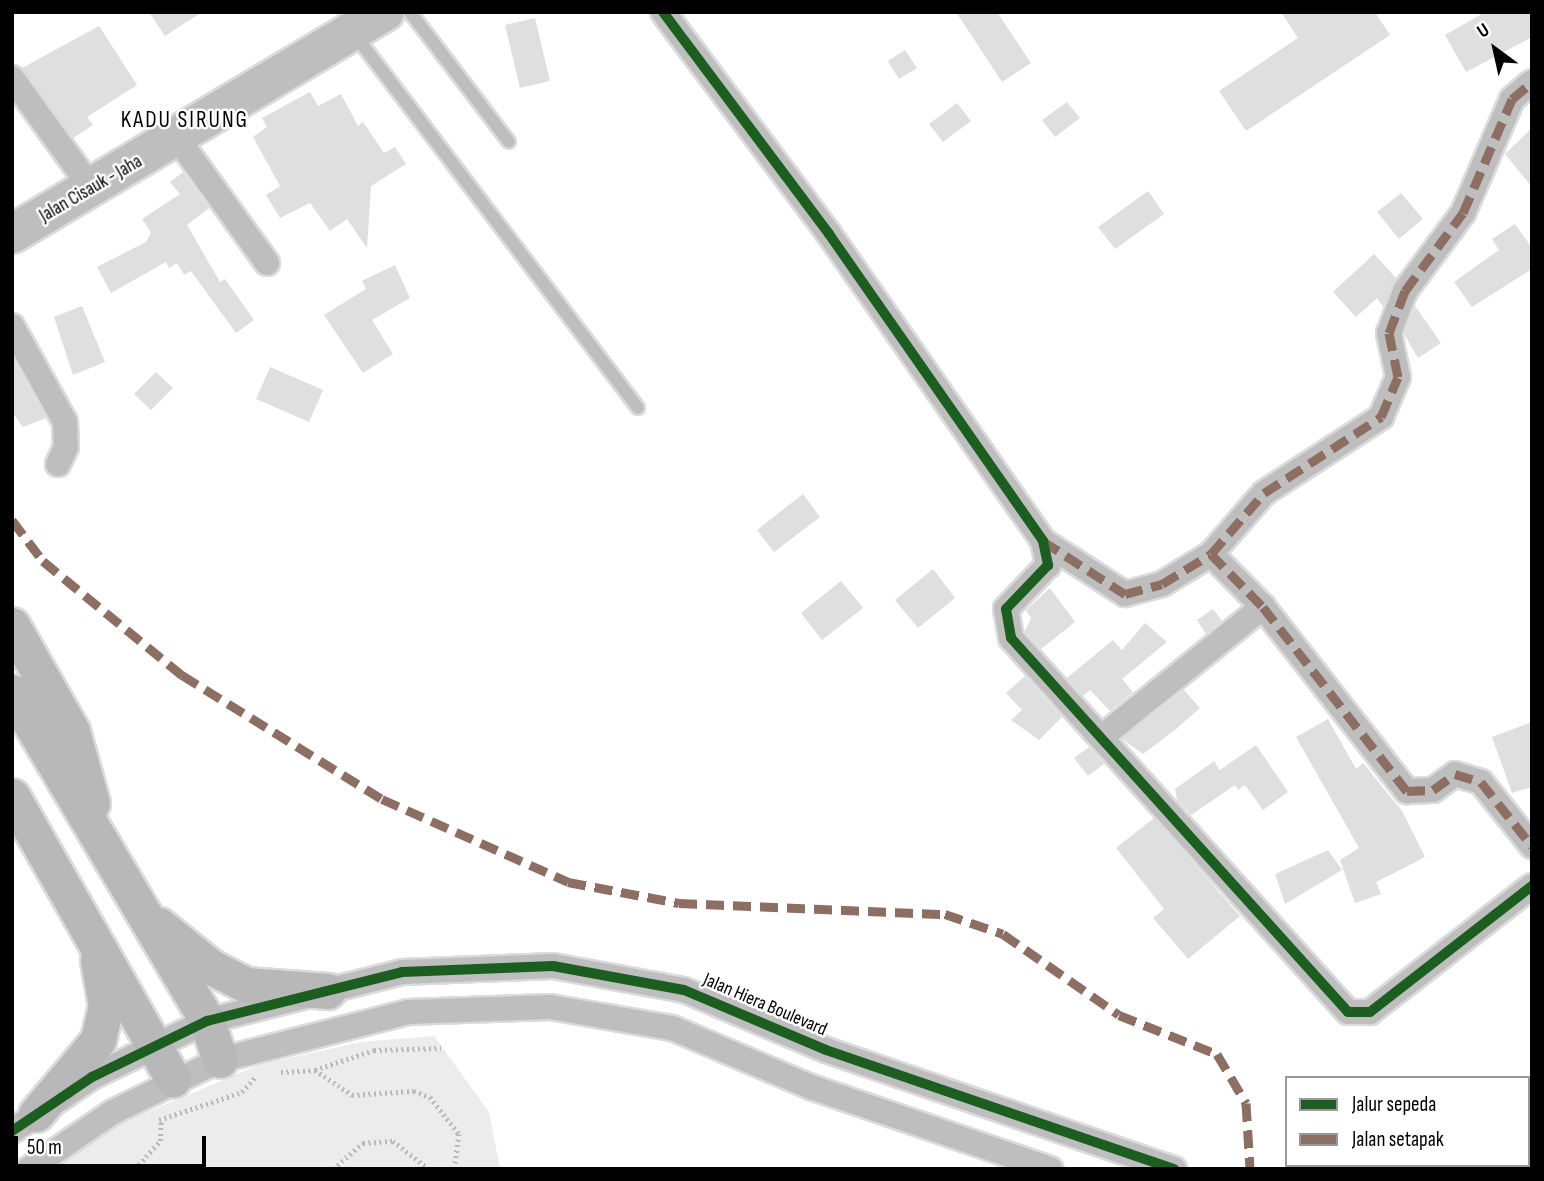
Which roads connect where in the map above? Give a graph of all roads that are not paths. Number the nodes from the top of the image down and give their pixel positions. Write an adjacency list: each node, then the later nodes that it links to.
1 (385, 12): 4 (main road, Jalan Cisauk - Jaha)
2 (410, 12): 8 (lane)
3 (663, 12): 15 (street)
4 (352, 32): 7 (main road, Jalan Cisauk - Jaha); 13 (lane)
5 (12, 78): 9 (street)
6 (1532, 82): 16 (street)
7 (177, 138): 9 (main road, Jalan Cisauk - Jaha); 11 (street)
8 (509, 142)
9 (92, 190): 10 (main road, Jalan Cisauk - Jaha)
10 (12, 234)
11 (267, 263)
12 (12, 326): 14 (street)
13 (638, 408)
14 (58, 464)
15 (1044, 541): 16 (street); 20 (street)
16 (1212, 554): 17 (street)
17 (1263, 607): 20 (street); 23 (street)
18 (12, 625): 24 (main road)
19 (12, 692): 24 (main road)
20 (1103, 736): 26 (street)
21 (12, 796): 25 (main road)
22 (12, 825): 25 (main road)
23 (1532, 846)
24 (105, 848): 27 (main road)
25 (59, 875): 28 (main road)
26 (1532, 886)
27 (142, 912): 29 (main road); 30 (main road)
28 (95, 937): 31 (main road); 36 (main road)
29 (328, 991): 30 (street, Jalan Hiera Boulevard); 32 (street, Jalan Hiera Boulevard)
30 (207, 1021): 31 (street, Jalan Hiera Boulevard); 33 (main road)
31 (156, 1042): 34 (main road); 36 (street)
32 (826, 1050): 35 (street); 39 (street, Jalan Hiera Boulevard)
33 (220, 1060): 34 (street); 35 (street)
34 (173, 1079): 37 (street)
35 (811, 1087): 38 (street)
36 (24, 1123)
37 (29, 1169)
38 (1050, 1169)
39 (1174, 1169)

